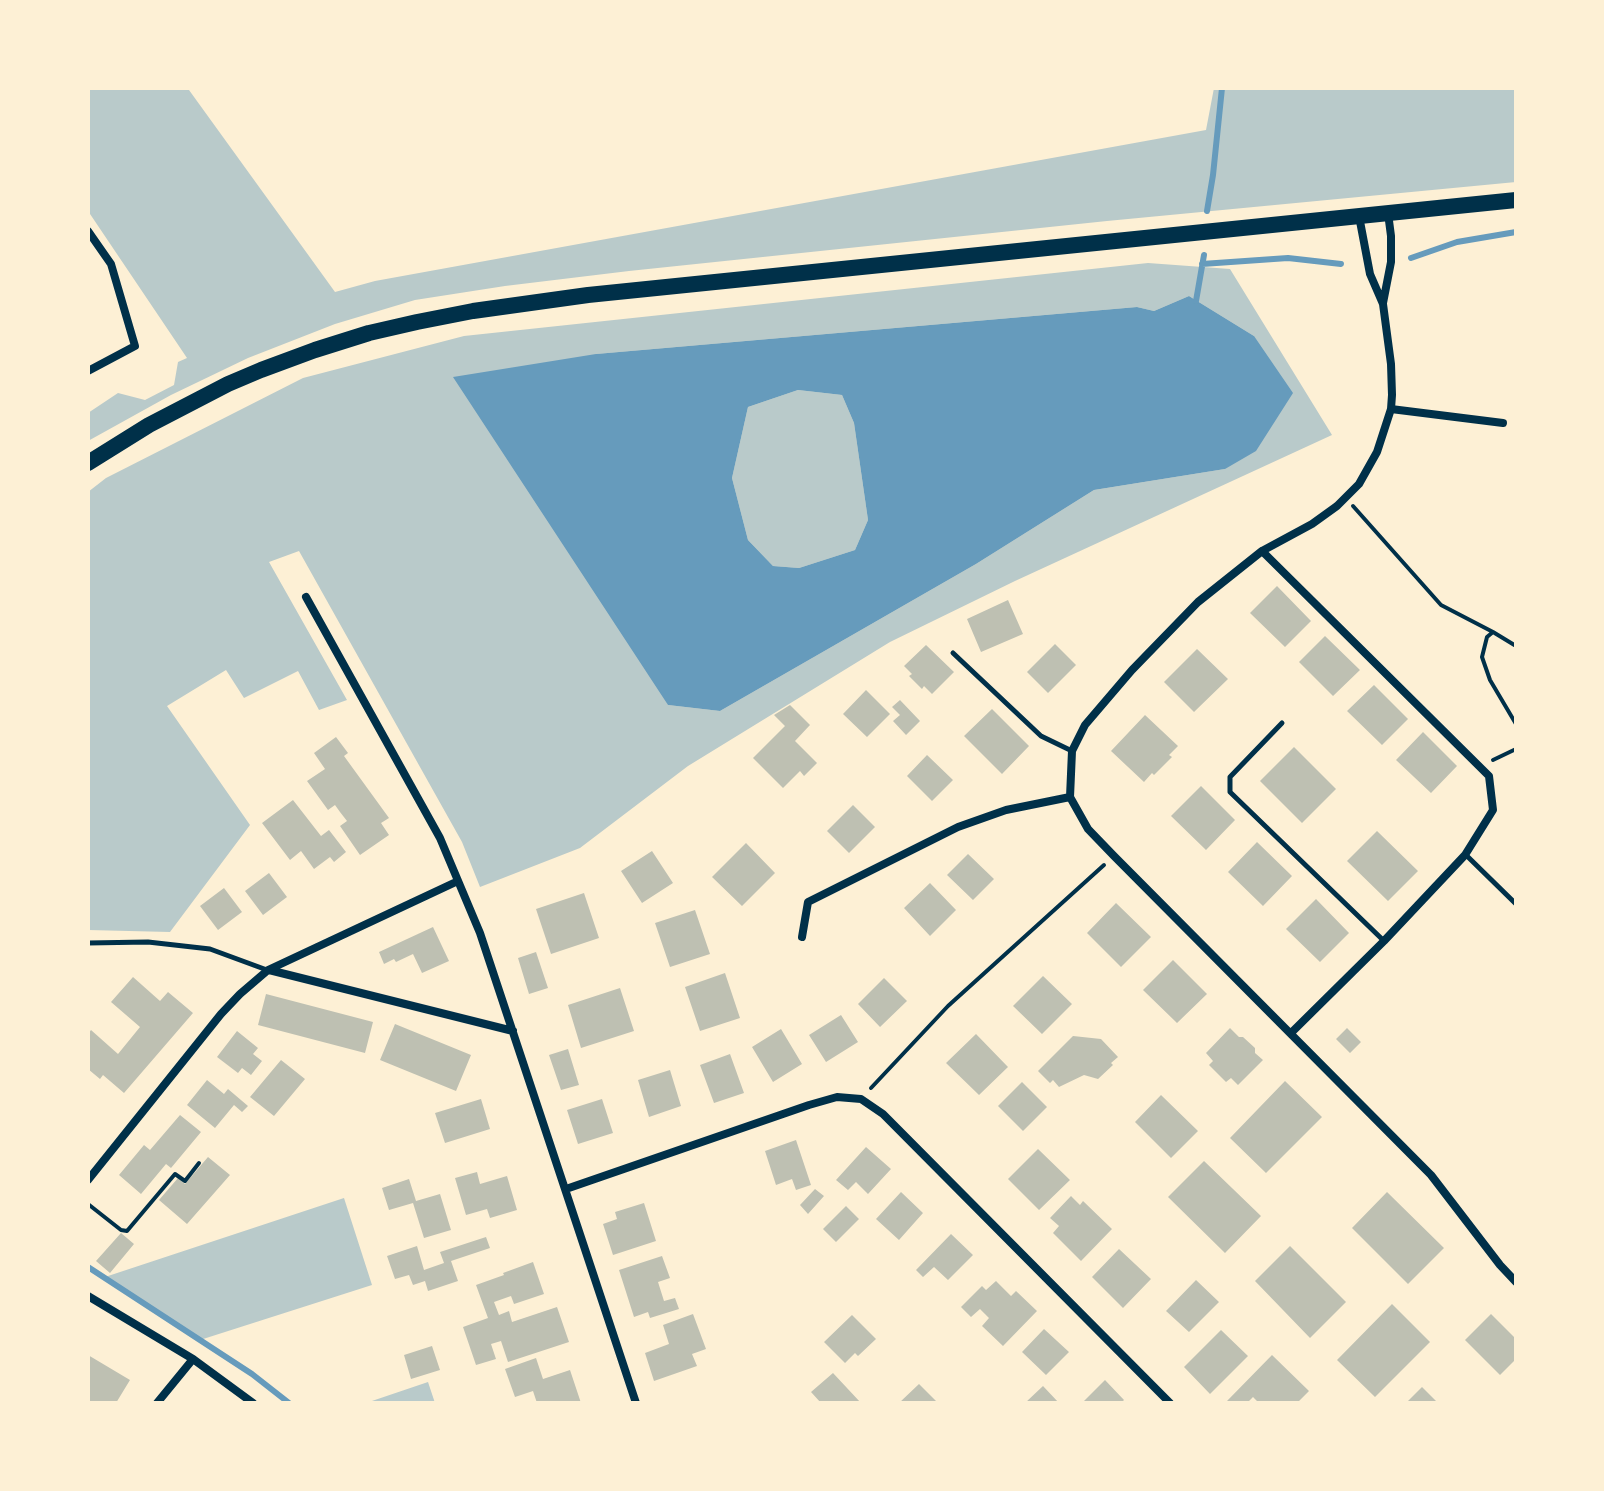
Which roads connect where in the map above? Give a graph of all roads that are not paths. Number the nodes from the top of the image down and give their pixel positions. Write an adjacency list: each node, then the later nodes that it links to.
1 (1516, 200): 2 (main road)
2 (1388, 213): 3 (main road); 5 (street)
3 (1359, 216): 5 (street); 9 (main road)
4 (88, 231): 6 (street)
5 (1383, 304): 7 (street)
6 (88, 371)
7 (1391, 409): 8 (street); 10 (street)
8 (1503, 423)
9 (88, 463)
10 (1262, 551): 14 (street); 16 (street)
11 (306, 597): 17 (street)
12 (953, 653): 14 (lane)
13 (1282, 723): 20 (lane)
14 (1072, 751): 15 (street)
15 (1070, 797): 19 (street); 24 (street)
16 (1465, 855): 18 (lane); 20 (street)
17 (458, 881): 22 (street); 23 (street)
18 (1516, 904)
19 (802, 937)
20 (1384, 941): 24 (street)
21 (88, 943): 22 (lane)
22 (268, 970): 23 (street); 25 (street)
23 (513, 1031): 26 (street)
24 (1291, 1033): 27 (street)
25 (88, 1180)
26 (566, 1189): 32 (street); 33 (street)
27 (1516, 1282)
28 (88, 1296): 29 (street)
29 (193, 1359): 30 (street); 31 (street)
30 (157, 1403)
31 (253, 1403)
32 (636, 1403)
33 (1170, 1403)

